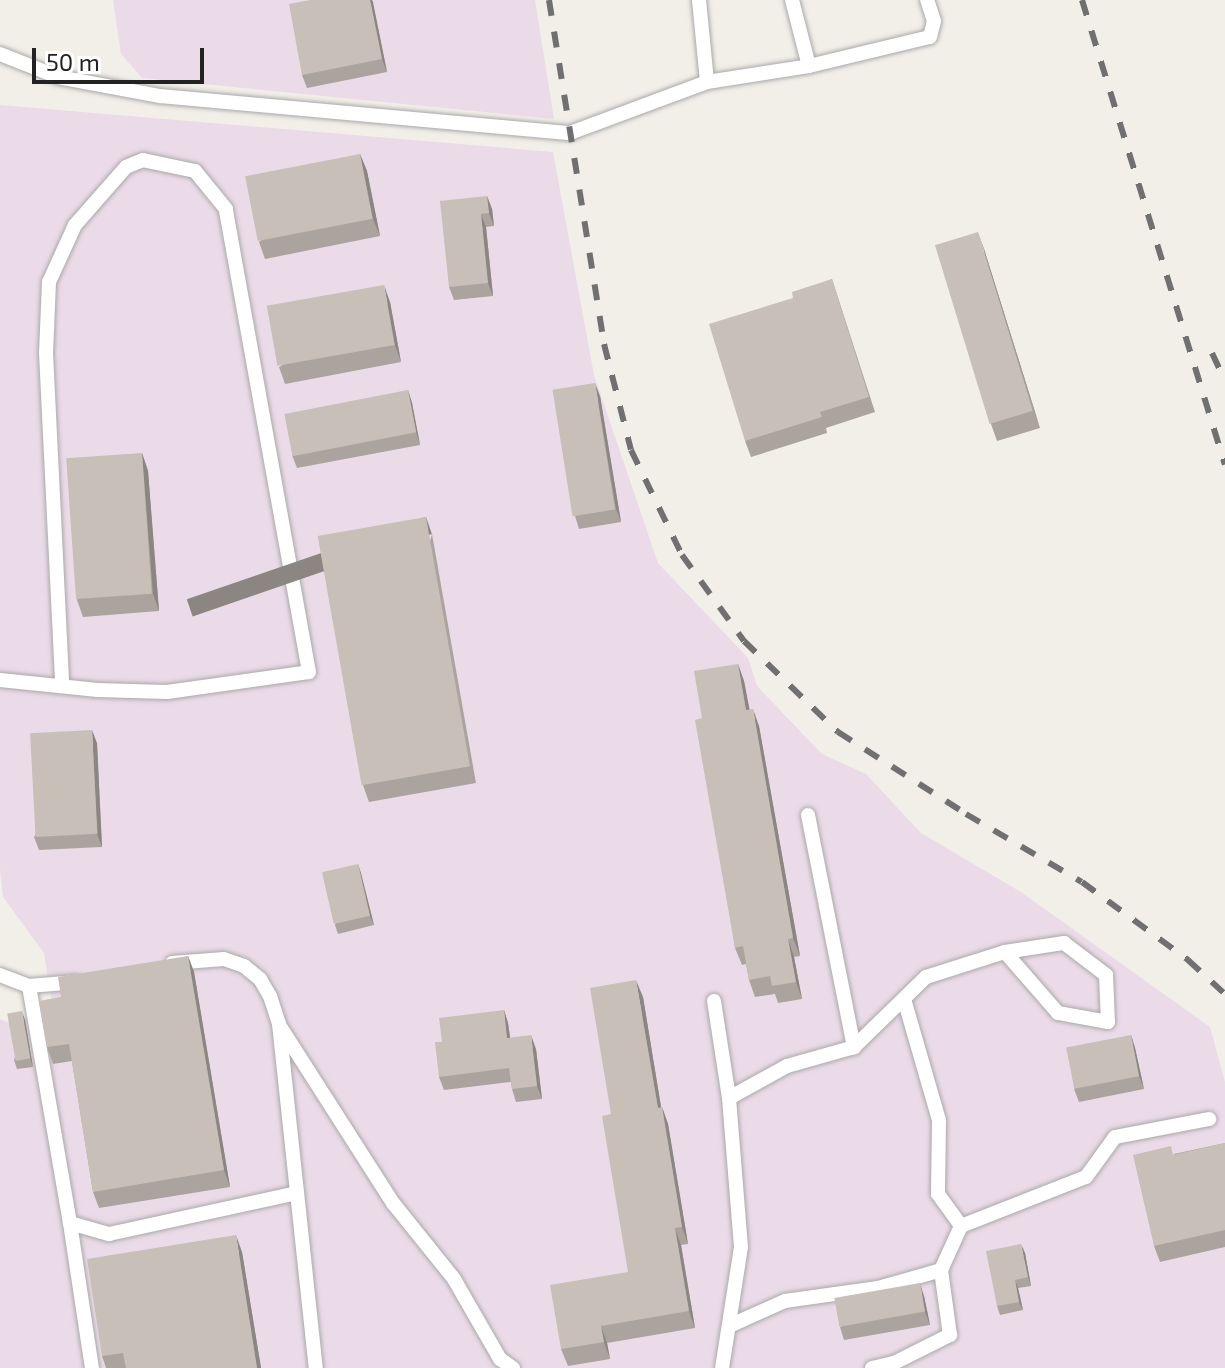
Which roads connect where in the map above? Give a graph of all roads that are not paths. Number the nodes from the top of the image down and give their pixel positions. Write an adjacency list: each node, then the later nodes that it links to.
1 (699, 0): 6 (lane)
2 (792, 0): 5 (lane)
3 (927, 0): 5 (lane)
4 (0, 54): 6 (lane)
5 (809, 66): 6 (lane)
6 (707, 82)
7 (0, 680): 8 (lane)
8 (62, 686): 8 (lane)
9 (808, 815): 18 (lane)
10 (1005, 952): 10 (lane); 15 (lane)
11 (162, 965): 17 (lane)
12 (0, 975): 14 (lane)
13 (91, 979): 14 (lane)
14 (29, 986): 22 (lane)
15 (904, 999): 18 (lane); 23 (lane)
16 (714, 1001): 19 (lane)
17 (279, 1024): 21 (lane); 29 (lane)
18 (854, 1047): 19 (lane)
19 (729, 1098): 25 (lane)
20 (1209, 1119): 23 (lane)
21 (297, 1193): 22 (lane); 28 (lane)
22 (70, 1223): 27 (lane)
23 (961, 1226): 24 (lane)
24 (941, 1270): 25 (lane); 26 (lane)
25 (729, 1326): 30 (lane)
26 (894, 1366): 31 (lane)
27 (92, 1368)
28 (316, 1368)
29 (513, 1368)
30 (722, 1368)
31 (872, 1368)

